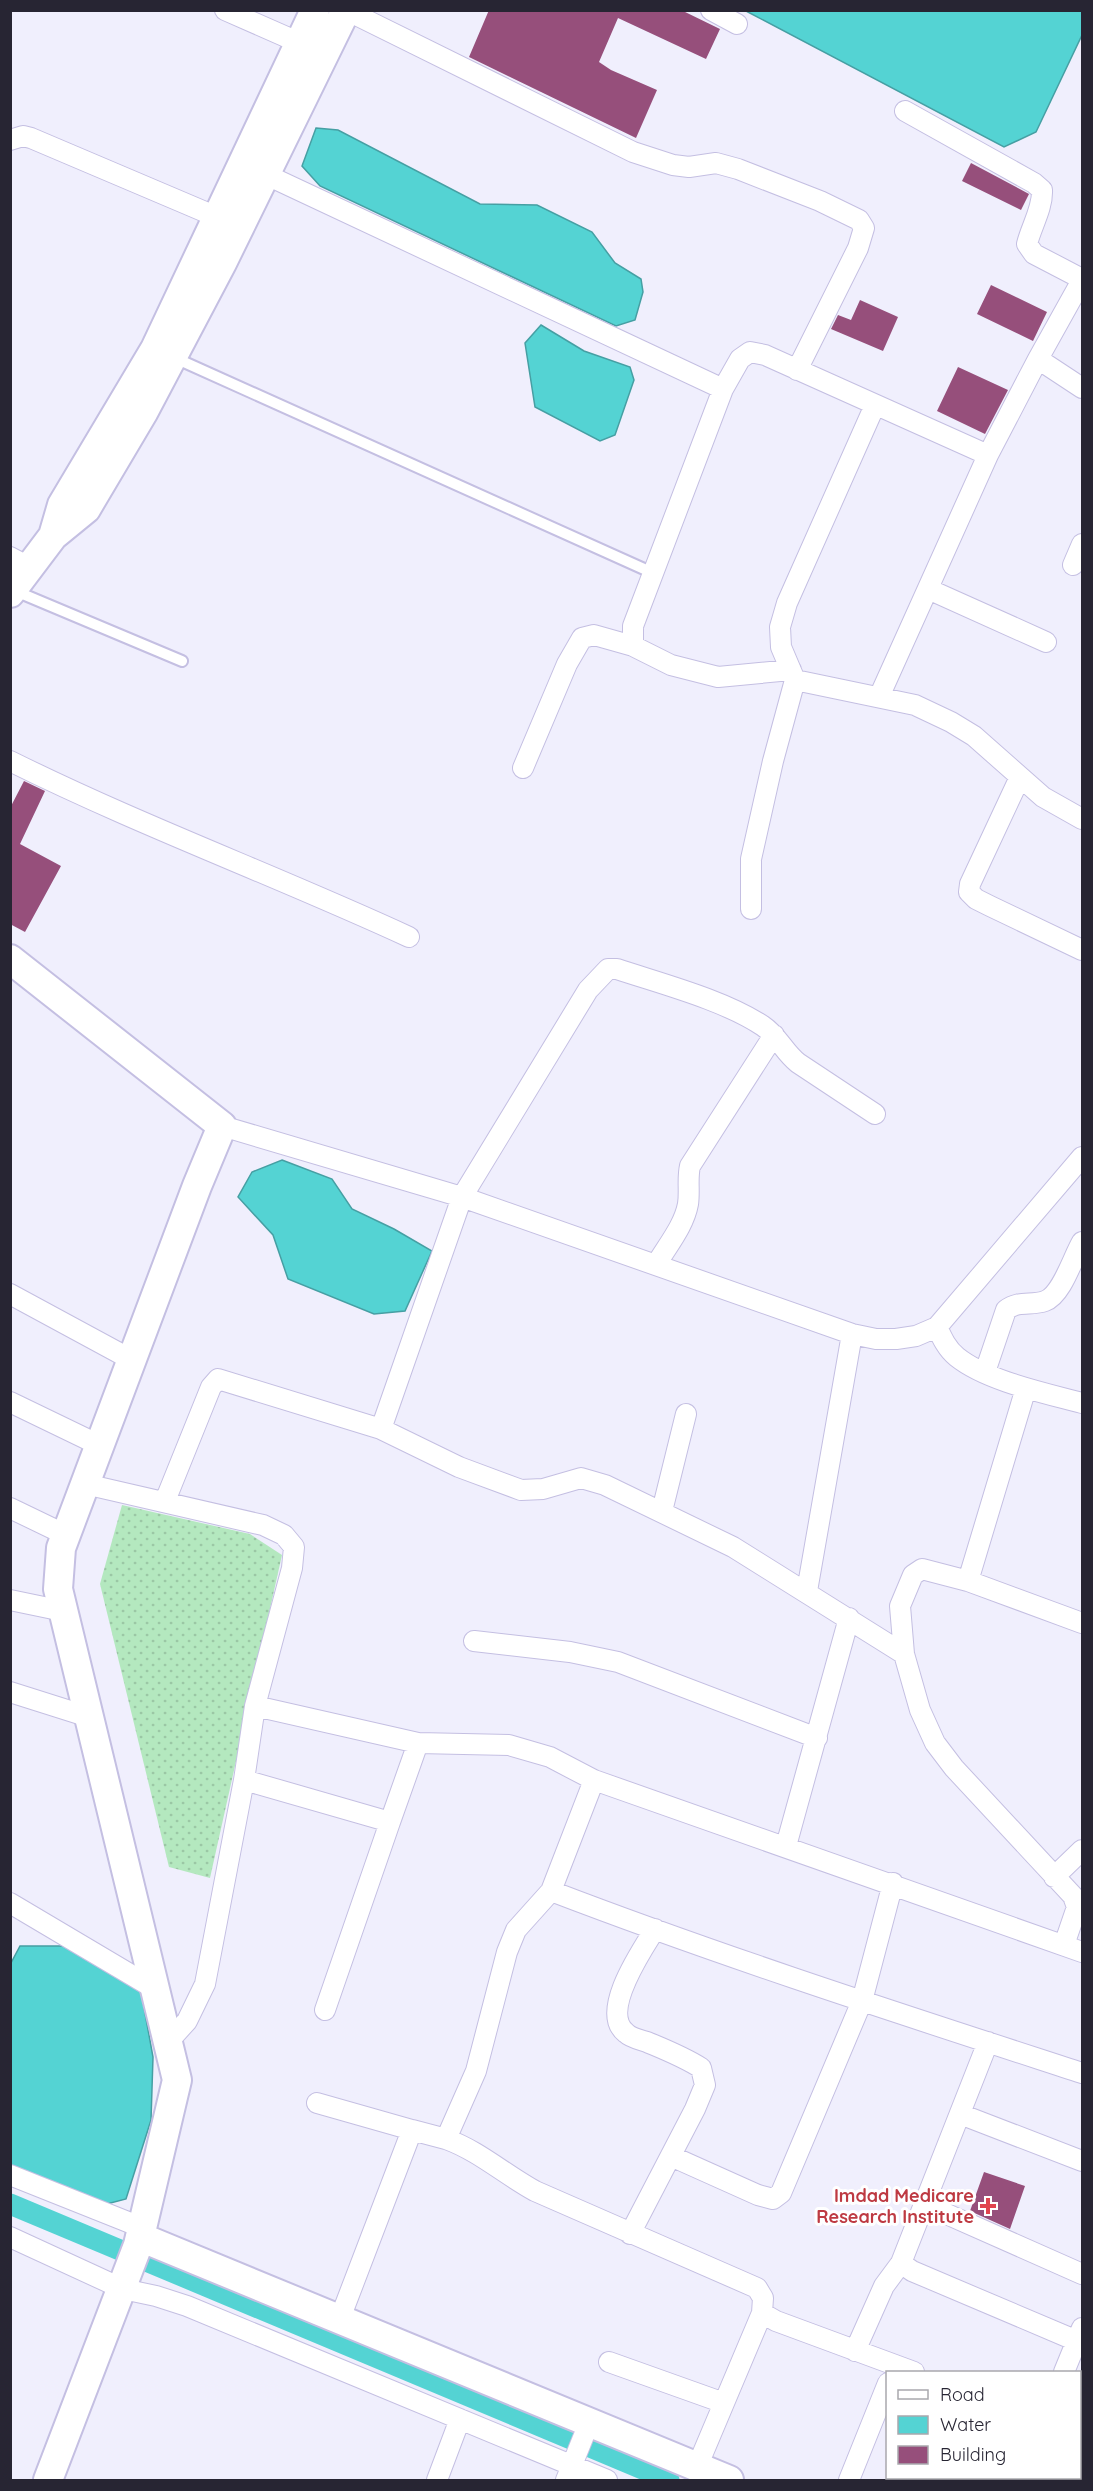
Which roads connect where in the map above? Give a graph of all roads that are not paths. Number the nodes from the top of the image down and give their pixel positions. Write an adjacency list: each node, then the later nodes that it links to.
1 (225, 10): 6 (street)
2 (315, 10): 6 (main road)
3 (711, 10): 5 (street)
4 (346, 11): 9 (main road); 14 (street)
5 (737, 24)
6 (300, 43): 9 (main road)
7 (905, 111): 11 (street)
8 (10, 140): 10 (street)
9 (254, 169): 10 (main road); 12 (main road); 16 (street)
10 (217, 217): 19 (main road)
11 (1083, 279): 13 (street)
12 (174, 357): 19 (main road); 23 (lane)
13 (1038, 359): 15 (street); 18 (street)
14 (796, 370): 16 (street); 17 (street)
15 (1083, 388)
16 (723, 389): 23 (street)
17 (874, 405): 18 (street); 29 (street)
18 (988, 455): 24 (street)
19 (53, 536): 21 (main road)
20 (1083, 544): 22 (street)
21 (21, 563): 25 (main road)
22 (1072, 565)
23 (653, 573): 27 (street)
24 (928, 589): 26 (street); 30 (street)
25 (12, 592): 28 (lane)
26 (1046, 642)
27 (633, 646): 29 (street); 32 (street)
28 (182, 661)
29 (793, 675): 30 (street); 35 (street)
30 (879, 697): 33 (street)
31 (10, 760): 36 (street)
32 (523, 768)
33 (1020, 777): 34 (street); 37 (street)
34 (1083, 819)
35 (751, 909)
36 (409, 938)
37 (1083, 950)
38 (10, 959): 41 (main road)
39 (774, 1035): 40 (street); 43 (street); 45 (street)
40 (875, 1114)
41 (222, 1126): 43 (street); 50 (main road)
42 (1081, 1163): 48 (street)
43 (462, 1197): 45 (street); 56 (street)
44 (1083, 1242): 46 (street)
45 (656, 1265): 49 (street)
46 (1077, 1268): 51 (street)
47 (10, 1294): 50 (street)
48 (937, 1327): 49 (street); 51 (street)
49 (852, 1334): 64 (street)
50 (132, 1360): 57 (main road)
51 (985, 1372): 52 (street)
52 (1026, 1388): 54 (street); 63 (street)
53 (10, 1402): 57 (street)
54 (1083, 1403)
55 (687, 1414): 61 (street)
56 (381, 1429): 59 (street); 61 (street)
57 (99, 1445): 58 (main road)
58 (85, 1484): 59 (street); 62 (main road)
59 (165, 1501): 72 (street)
60 (10, 1508): 62 (street)
61 (662, 1511): 64 (street)
62 (66, 1535): 66 (main road)
63 (968, 1581): 68 (street); 70 (street)
64 (807, 1591): 67 (street)
65 (10, 1600): 66 (street)
66 (63, 1611): 73 (main road)
67 (849, 1618): 70 (street); 74 (street)
68 (1083, 1623)
69 (474, 1641): 74 (street)
70 (904, 1654): 81 (street)
71 (10, 1692): 73 (street)
72 (255, 1706): 75 (street); 76 (street)
73 (89, 1716): 88 (main road)
74 (816, 1738): 79 (street)
75 (418, 1743): 77 (street); 78 (street)
76 (244, 1780): 78 (street); 91 (street)
77 (594, 1780): 79 (street); 83 (street)
78 (390, 1821): 90 (street)
79 (786, 1846): 82 (street)
80 (1083, 1850): 81 (street)
81 (1054, 1877): 86 (street)
82 (893, 1883): 86 (street); 89 (street)
83 (551, 1891): 85 (street); 97 (street)
84 (10, 1903): 88 (street)
85 (655, 1929): 89 (street); 98 (street)
86 (1064, 1945): 87 (street)
87 (1083, 1952)
88 (155, 1989): 91 (main road)
89 (862, 2001): 92 (street); 98 (street)
90 (324, 2010)
91 (168, 2042): 104 (main road)
92 (988, 2042): 93 (street); 95 (street)
93 (1083, 2073)
94 (317, 2103): 96 (street)
95 (960, 2114): 99 (street); 101 (street)
96 (412, 2130): 97 (street); 109 (street)
97 (446, 2139): 102 (street)
98 (671, 2156): 102 (street)
99 (1083, 2161)
100 (10, 2175): 104 (street)
101 (924, 2204): 105 (street); 106 (street)
102 (630, 2234): 108 (street)
103 (10, 2237): 107 (street)
104 (140, 2237): 107 (main road); 109 (main road)
105 (901, 2263): 110 (street); 111 (street)
106 (1083, 2274)
107 (124, 2286): 117 (street); 121 (main road)
108 (762, 2313): 111 (street); 116 (street)
109 (339, 2321): 118 (main road)
110 (1080, 2334): 114 (street)
111 (855, 2352): 113 (street)
112 (609, 2362): 116 (street)
113 (886, 2371)
114 (1065, 2371)
115 (886, 2387): 125 (street)
116 (724, 2403): 120 (street)
117 (460, 2419): 119 (street); 122 (street)
118 (587, 2428): 119 (street); 120 (main road)
119 (572, 2467): 123 (street)
120 (697, 2468): 124 (main road)
121 (48, 2481)
122 (437, 2481)
123 (607, 2481)
124 (729, 2481)
125 (849, 2481)

